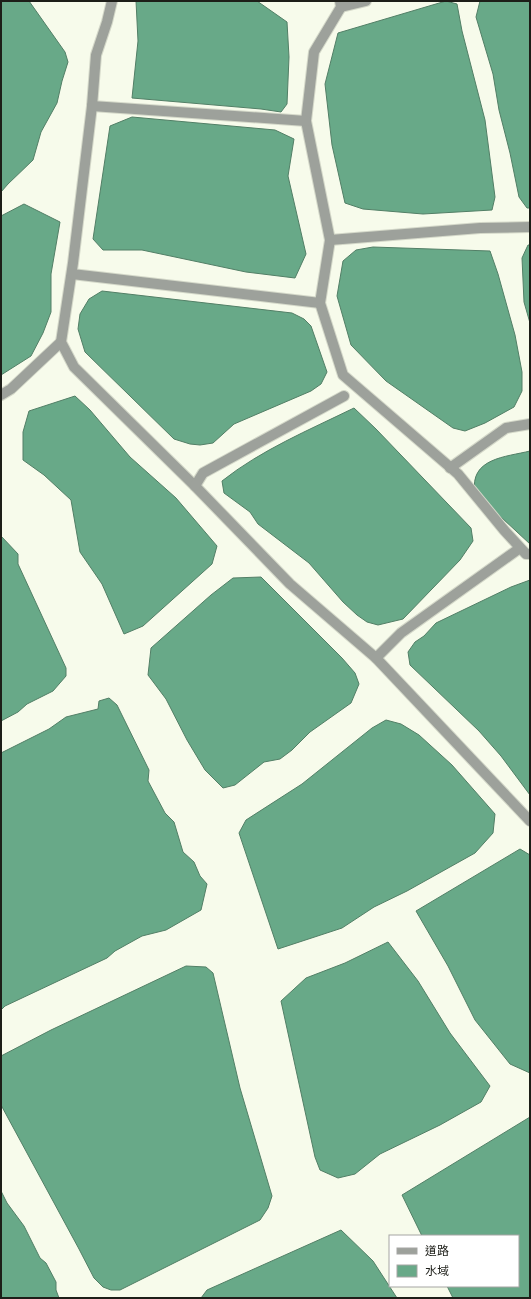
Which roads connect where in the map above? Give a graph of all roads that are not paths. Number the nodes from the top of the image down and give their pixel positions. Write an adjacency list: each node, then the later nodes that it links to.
1 (112, 1): 4 (lane)
2 (366, 1): 3 (lane)
3 (341, 4): 5 (lane)
4 (92, 106): 5 (lane); 8 (lane)
5 (306, 121): 7 (lane)
6 (530, 227): 7 (lane)
7 (330, 240): 9 (lane)
8 (72, 274): 9 (lane); 10 (lane)
9 (320, 304): 14 (lane)
10 (61, 342): 11 (lane); 15 (lane)
11 (1, 395)
12 (344, 396): 15 (lane)
13 (530, 424): 14 (lane)
14 (450, 468): 16 (lane)
15 (195, 486): 18 (lane)
16 (520, 548): 17 (lane); 18 (lane)
17 (530, 554)
18 (376, 658): 19 (lane)
19 (530, 821)

